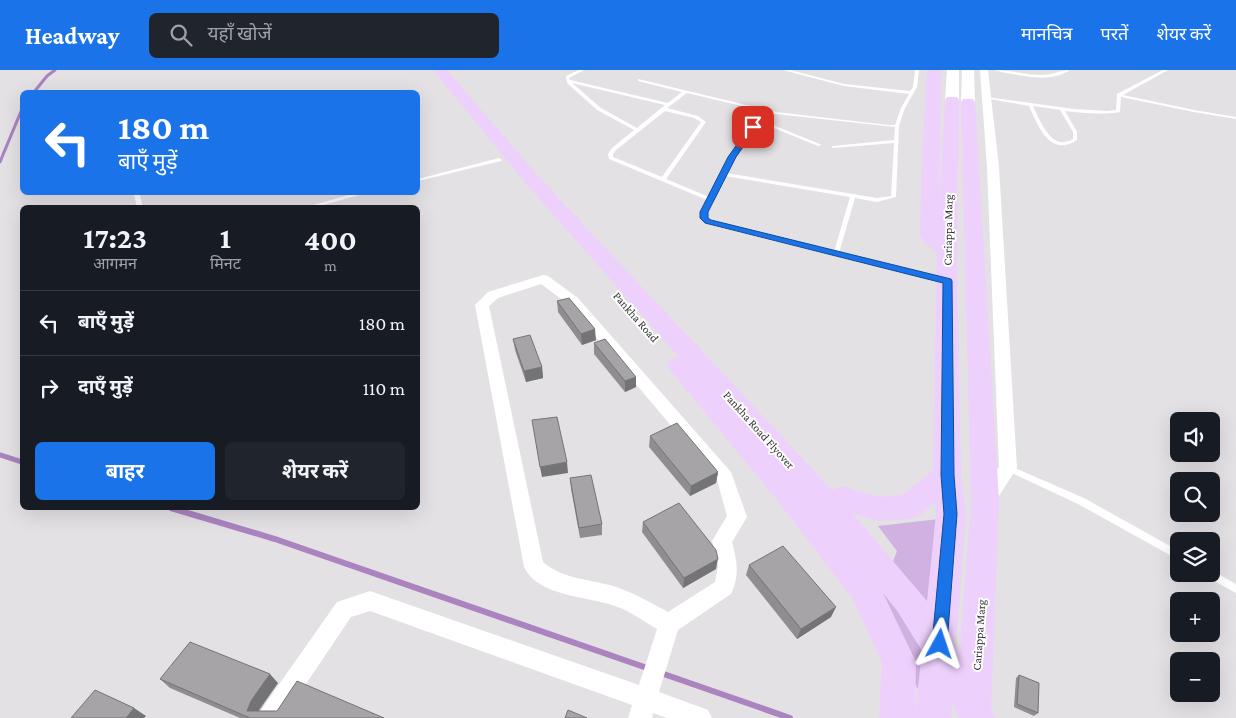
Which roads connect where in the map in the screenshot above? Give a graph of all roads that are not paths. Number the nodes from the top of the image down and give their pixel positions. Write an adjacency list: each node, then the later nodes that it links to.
1 (424, 70): 32 (main road, Pankha Road)
2 (440, 70): 32 (main road, Pankha Road)
3 (582, 70): 16 (lane)
4 (786, 70): 14 (lane)
5 (817, 70): 14 (lane)
6 (917, 70): 18 (lane)
7 (934, 70): 42 (main road)
8 (953, 70): 20 (main road)
9 (968, 70): 20 (main road)
10 (984, 70): 20 (street)
11 (996, 70): 12 (lane)
12 (1068, 70)
13 (1166, 70): 19 (lane)
14 (813, 77): 18 (lane)
15 (639, 80): 17 (lane)
16 (567, 81): 22 (lane); 28 (lane)
17 (686, 92): 22 (lane); 24 (lane)
18 (912, 93): 27 (lane)
19 (1119, 95): 23 (lane); 25 (lane)
20 (969, 100): 21 (lane); 42 (main road, Cariappa Marg); 45 (street); 48 (main road, Cariappa Marg)
21 (1030, 104): 23 (lane); 23 (lane)
22 (666, 107): 28 (lane); 35 (lane)
23 (1060, 108)
24 (766, 110): 26 (lane); 27 (lane)
25 (1236, 118)
26 (758, 120): 30 (lane); 33 (lane)
27 (897, 126): 29 (lane)
28 (637, 130): 35 (lane)
29 (896, 141): 31 (lane); 38 (lane)
30 (820, 145)
31 (833, 147)
32 (508, 160): 34 (lane); 47 (main road); 50 (main road, Pankha Road); 59 (main road, Pankha Road Flyover)
33 (723, 174): 38 (lane); 39 (lane)
34 (420, 180)
35 (663, 180): 39 (lane)
36 (137, 195): 40 (lane)
37 (356, 195): 41 (lane)
38 (853, 196): 43 (lane)
39 (710, 200): 43 (lane)
40 (139, 205)
41 (317, 205)
42 (947, 250): 44 (main road, Cariappa Marg)
43 (836, 254): 44 (lane)
44 (947, 281): 46 (main road, Cariappa Marg)
45 (1008, 468): 48 (street); 49 (lane)
46 (947, 475): 47 (main road); 58 (main road, Cariappa Marg)
47 (842, 498): 50 (main road)
48 (985, 501): 59 (main road, Cariappa Marg)
49 (1170, 551)
50 (846, 566): 57 (main road, Pankha Road)
51 (1220, 580): 52 (lane)
52 (1236, 589)
53 (669, 624): 53 (street); 54 (street)
54 (643, 709): 55 (street); 56 (street)
55 (269, 718)
56 (700, 718)
57 (897, 718)
58 (933, 718)
59 (975, 718)

